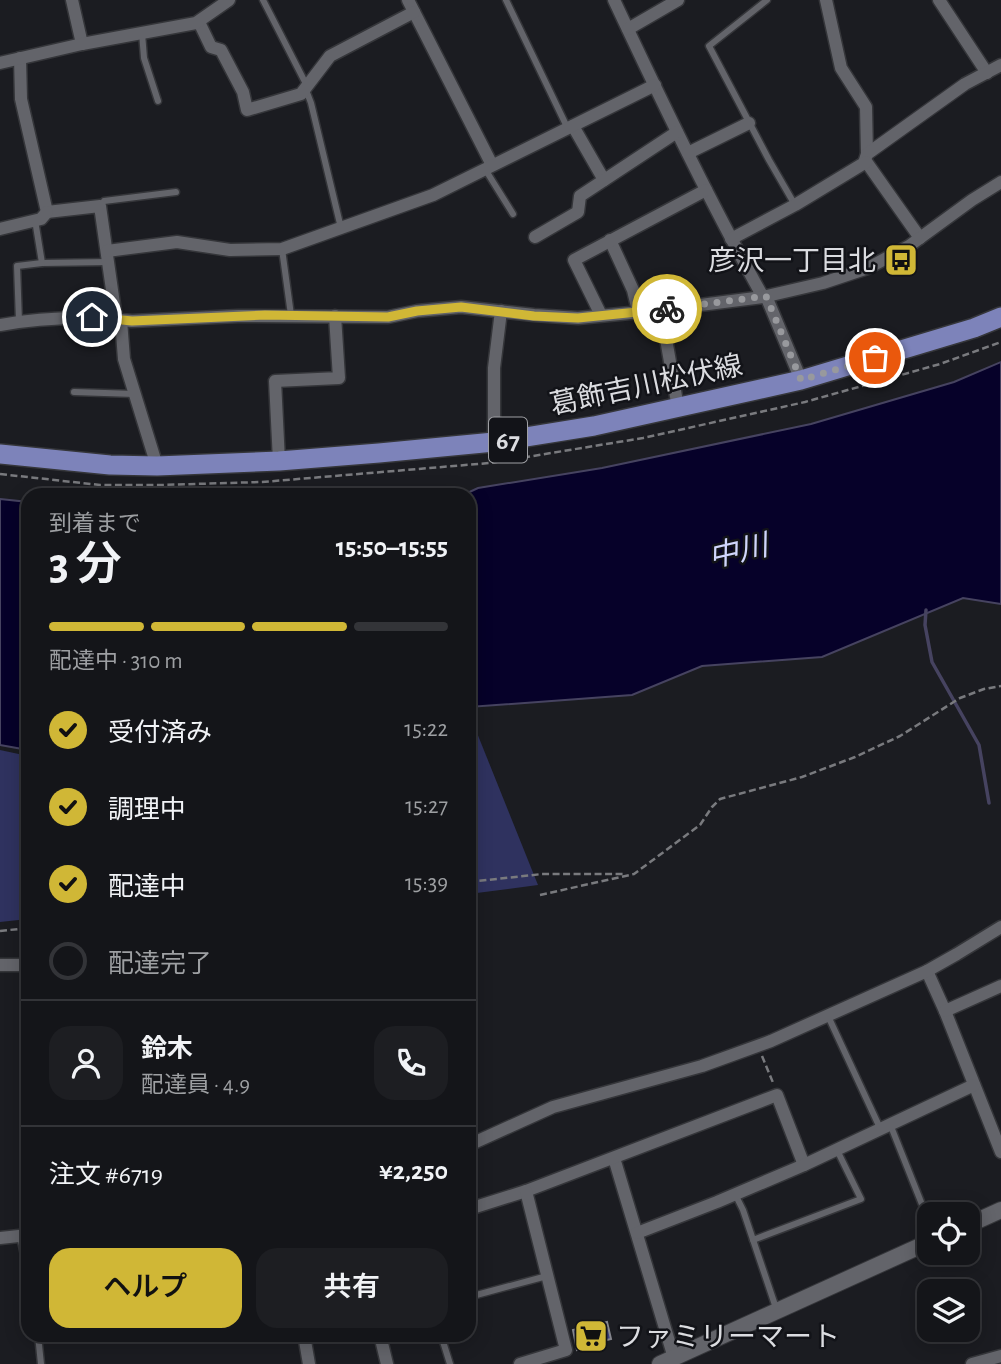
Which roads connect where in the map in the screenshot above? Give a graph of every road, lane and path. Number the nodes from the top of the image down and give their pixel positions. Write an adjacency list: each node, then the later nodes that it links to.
1 (72, 0): 14 (street)
2 (229, 0): 11 (street)
3 (263, 0): 20 (lane)
4 (506, 0): 23 (lane)
5 (614, 0): 12 (street)
6 (678, 0): 12 (street)
7 (767, 0): 22 (lane)
8 (826, 0): 26 (street)
9 (939, 0): 18 (street)
10 (411, 6): 20 (street); 27 (street)
11 (199, 22): 13 (street); 20 (street)
12 (628, 29): 19 (street)
13 (142, 33): 14 (street); 21 (lane)
14 (82, 44): 15 (street)
15 (20, 58): 16 (street); 34 (street)
16 (0, 63)
17 (1001, 65): 18 (street)
18 (987, 73): 26 (street)
19 (655, 85): 23 (street); 24 (street)
20 (307, 89): 37 (lane)
21 (158, 101)
22 (749, 123): 25 (street); 32 (lane)
23 (570, 127): 27 (street); 28 (street)
24 (677, 132): 25 (street); 28 (street)
25 (688, 153): 30 (street)
26 (867, 158): 32 (street); 40 (street)
27 (488, 167): 35 (lane); 37 (street)
28 (604, 180): 39 (street)
29 (1001, 182): 40 (street)
30 (706, 190): 41 (street); 42 (street)
31 (176, 191): 33 (lane)
32 (795, 205): 41 (street)
33 (100, 206): 34 (street); 44 (street)
34 (47, 212): 36 (street)
35 (513, 214)
36 (35, 220): 38 (street); 45 (lane)
37 (341, 228): 43 (street)
38 (0, 229)
39 (536, 237)
40 (920, 238): 46 (street)
41 (731, 239): 46 (street)
42 (610, 240): 49 (street); 51 (street)
43 (282, 249): 44 (street); 50 (lane)
44 (107, 257): 45 (lane); 54 (street)
45 (42, 263): 55 (lane)
46 (765, 296): 47 (street); 57 (street)
47 (661, 310): 49 (street); 60 (street)
48 (500, 311): 51 (street); 52 (street); 61 (street)
49 (638, 312): 51 (street)
50 (291, 315): 52 (street); 54 (street)
51 (601, 315)
52 (335, 316): 63 (street)
53 (1001, 317): 57 (main road, 葛飾吉川松伏線 / 67)
54 (119, 319): 55 (street); 59 (street)
55 (19, 321): 56 (street)
56 (0, 325)
57 (801, 380): 60 (main road, 葛飾吉川松伏線 / 67)
58 (74, 392): 59 (lane)
59 (135, 394): 64 (street)
60 (678, 408): 61 (main road, 葛飾吉川松伏線 / 67)
61 (494, 442): 63 (main road, 葛飾吉川松伏線 / 67)
62 (0, 454): 64 (main road, 葛飾吉川松伏線 / 67)
63 (279, 461): 64 (main road, 葛飾吉川松伏線 / 67)
64 (157, 467)
65 (1001, 686): 66 (path)
66 (634, 874): 67 (path); 68 (path)
67 (476, 881)
68 (540, 895)
69 (1001, 927): 74 (street)
70 (21, 930): 71 (path)
71 (0, 931)
72 (0, 965): 73 (street)
73 (21, 965)
74 (927, 971): 76 (street); 77 (street)
75 (1001, 986): 76 (street)
76 (945, 1011): 79 (street)
77 (828, 1016): 78 (street); 82 (lane)
78 (758, 1046): 80 (path); 83 (street)
79 (974, 1085): 81 (street); 82 (street)
80 (777, 1095): 86 (street); 87 (street)
81 (996, 1124): 85 (street)
82 (885, 1126): 84 (street); 90 (lane)
83 (476, 1142)
84 (836, 1149): 87 (street); 97 (lane)
85 (1001, 1152)
86 (614, 1158): 88 (street); 94 (street)
87 (804, 1165): 89 (street)
88 (526, 1191): 91 (street); 99 (street)
89 (736, 1194): 94 (street); 97 (lane)
90 (920, 1202)
91 (476, 1207)
92 (1001, 1210): 93 (street)
93 (980, 1220)
94 (637, 1233): 107 (street)
95 (21, 1236): 96 (street)
96 (0, 1238)
97 (753, 1240): 101 (lane)
98 (917, 1247): 101 (street)
99 (547, 1276): 100 (lane); 112 (street)
100 (476, 1295)
101 (777, 1311): 107 (street)
102 (39, 1342): 108 (lane)
103 (305, 1342): 109 (street)
104 (382, 1342): 110 (street)
105 (443, 1342): 111 (lane)
106 (1001, 1356): 113 (street)
107 (667, 1361)
108 (41, 1364)
109 (309, 1364)
110 (387, 1364)
111 (450, 1364)
112 (520, 1364)
113 (972, 1364)

